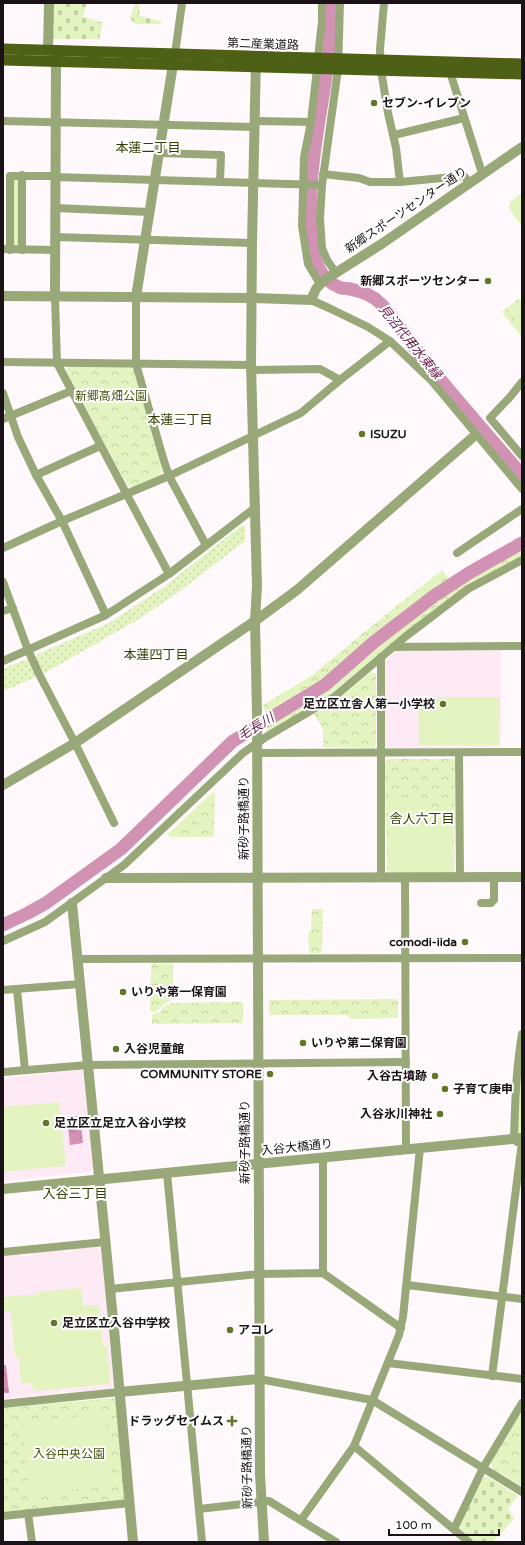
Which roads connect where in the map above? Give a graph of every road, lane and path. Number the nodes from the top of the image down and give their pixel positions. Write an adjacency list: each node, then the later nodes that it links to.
1 (49, 3): 7 (street)
2 (182, 3): 8 (street)
3 (322, 3): 12 (street)
4 (340, 3): 13 (street)
5 (384, 3): 15 (street)
6 (3, 49): 7 (main road, 第二産業道路)
7 (48, 50): 8 (main road, 第二産業道路)
8 (174, 59): 10 (main road, 第二産業道路); 11 (main road, 第二産業道路); 23 (street)
9 (3, 60): 10 (main road, 第二産業道路)
10 (56, 61): 20 (street)
11 (256, 62): 12 (main road, 第二産業道路); 22 (street, 新砂子路橋通り)
12 (320, 64): 13 (main road, 第二産業道路); 21 (street)
13 (336, 64): 15 (main road, 第二産業道路); 28 (street)
14 (522, 64): 15 (main road, 第二産業道路)
15 (381, 65): 16 (main road, 第二産業道路); 24 (street)
16 (450, 72): 17 (main road, 第二産業道路); 18 (street)
17 (522, 74)
18 (464, 118): 24 (street); 27 (street)
19 (3, 121): 20 (street)
20 (55, 122): 23 (street); 30 (street)
21 (311, 122): 22 (street); 36 (street)
22 (255, 124): 23 (street); 35 (street, 新砂子路橋通り)
23 (163, 125): 26 (street)
24 (394, 135): 33 (street)
25 (522, 147): 27 (street, 新郷スポーツセンター通り)
26 (159, 153): 31 (street); 32 (street)
27 (482, 173): 34 (street, 新郷スポーツセンター通り)
28 (323, 174): 33 (street); 37 (street)
29 (22, 175): 30 (street); 43 (street); 44 (street)
30 (55, 176): 31 (street); 38 (street)
31 (155, 180): 32 (street); 39 (street)
32 (220, 182): 35 (street)
33 (400, 182): 34 (street)
34 (469, 182): 46 (street, 新郷スポーツセンター通り)
35 (254, 183): 36 (street); 42 (street, 新砂子路橋通り)
36 (304, 184): 37 (street); 47 (street)
37 (319, 185): 46 (street)
38 (55, 208): 39 (street); 40 (street)
39 (149, 212): 41 (street)
40 (55, 238): 41 (street); 45 (street)
41 (145, 240): 42 (street); 50 (street)
42 (252, 243): 51 (street, 新砂子路橋通り)
43 (6, 250): 44 (street)
44 (22, 250): 45 (street)
45 (55, 250): 49 (street)
46 (334, 274): 47 (street, 新郷スポーツセンター通り)
47 (322, 283): 52 (street, 新郷スポーツセンター通り)
48 (3, 296): 49 (street)
49 (55, 297): 50 (street); 55 (street)
50 (136, 297): 51 (street); 56 (street)
51 (251, 298): 52 (street); 57 (street, 新砂子路橋通り)
52 (311, 300): 53 (street)
53 (390, 342): 58 (street); 64 (street)
54 (3, 362): 55 (street)
55 (57, 363): 56 (street); 60 (street)
56 (136, 364): 57 (street); 68 (street)
57 (251, 367): 58 (street); 63 (street, 新砂子路橋通り)
58 (340, 380): 63 (street)
59 (522, 382): 66 (street)
60 (72, 391): 62 (street); 65 (street)
61 (3, 393): 62 (street)
62 (7, 418): 67 (street)
63 (254, 436): 68 (street); 71 (street, 新砂子路橋通り)
64 (474, 436): 69 (street); 83 (street)
65 (100, 446): 67 (street); 70 (street)
66 (522, 456)
67 (36, 475): 73 (street)
68 (169, 476): 70 (street); 74 (street)
69 (522, 488)
70 (126, 494): 73 (street); 78 (street)
71 (256, 507): 74 (street); 83 (street, 新砂子路橋通り)
72 (522, 509): 76 (street)
73 (62, 521): 75 (street); 82 (street)
74 (206, 545): 78 (street)
75 (3, 548)
76 (457, 553)
77 (522, 560): 85 (street)
78 (169, 574): 82 (street)
79 (3, 582): 80 (street)
80 (13, 608): 81 (street); 86 (street)
81 (3, 611)
82 (106, 615): 86 (street)
83 (255, 621): 89 (street); 90 (street, 新砂子路橋通り)
84 (522, 646): 85 (street)
85 (393, 647): 87 (street)
86 (28, 650): 88 (street); 89 (street)
87 (381, 657): 90 (street); 93 (street)
88 (3, 661)
89 (75, 743): 94 (street); 95 (street)
90 (257, 743): 93 (street); 100 (street); 101 (street, 新砂子路橋通り)
91 (459, 752): 92 (street); 93 (street); 97 (street)
92 (522, 752)
93 (380, 753): 102 (street)
94 (3, 785)
95 (114, 823)
96 (404, 877): 97 (street); 102 (street); 107 (street)
97 (460, 877): 98 (street)
98 (494, 877): 99 (street); 104 (street)
99 (522, 877)
100 (106, 878): 101 (street); 103 (street)
101 (257, 878): 102 (street); 106 (street, 新砂子路橋通り)
102 (381, 878)
103 (72, 903): 105 (street); 109 (street)
104 (481, 903)
105 (3, 941)
106 (258, 958): 107 (street); 109 (street); 115 (street, 新砂子路橋通り)
107 (405, 958): 108 (street); 114 (street)
108 (522, 958)
109 (77, 959): 110 (street)
110 (80, 984): 111 (street); 116 (street)
111 (17, 989): 112 (street); 117 (street)
112 (3, 990)
113 (522, 1034): 119 (street)
114 (406, 1062): 115 (street); 121 (street)
115 (258, 1064): 116 (street); 123 (street, 新砂子路橋通り)
116 (88, 1065): 117 (street); 125 (street)
117 (25, 1070): 118 (street)
118 (3, 1072)
119 (520, 1141): 120 (street, 入谷大橋通り); 127 (street)
120 (420, 1148): 121 (street, 入谷大橋通り); 134 (street)
121 (406, 1150): 122 (street, 入谷大橋通り)
122 (323, 1158): 123 (street, 入谷大橋通り); 131 (street)
123 (258, 1164): 124 (street, 入谷大橋通り); 132 (street, 新砂子路橋通り)
124 (167, 1172): 125 (street, 入谷大橋通り); 133 (street)
125 (99, 1180): 126 (street, 入谷大橋通り); 129 (street)
126 (3, 1189)
127 (513, 1212): 128 (street); 136 (street)
128 (522, 1213)
129 (105, 1242): 130 (street); 135 (street)
130 (3, 1252)
131 (323, 1273): 132 (street); 138 (street)
132 (259, 1274): 133 (street); 141 (street, 新砂子路橋通り)
133 (178, 1282): 135 (street); 143 (street)
134 (407, 1285): 136 (street); 138 (street)
135 (110, 1289): 144 (street)
136 (502, 1297): 137 (street); 140 (street)
137 (522, 1299)
138 (401, 1328): 139 (street)
139 (388, 1363): 140 (street); 145 (street)
140 (492, 1376): 142 (street)
141 (259, 1379): 143 (street); 145 (street); 151 (street, 新砂子路橋通り)
142 (522, 1379)
143 (188, 1385): 144 (street); 153 (street)
144 (119, 1392): 147 (street); 152 (street)
145 (372, 1400): 148 (street); 149 (street)
146 (522, 1403): 149 (street)
147 (3, 1404)
148 (354, 1446): 156 (street); 157 (street)
149 (483, 1468): 150 (street); 157 (street)
150 (522, 1492)
151 (261, 1501): 153 (street); 156 (street); 161 (street, 新砂子路橋通り)
152 (130, 1504): 154 (street); 159 (street)
153 (199, 1509): 160 (street)
154 (28, 1513): 155 (street); 158 (street)
155 (3, 1516)
156 (301, 1520): 162 (street)
157 (454, 1529): 163 (street)
158 (32, 1542)
159 (133, 1542)
160 (202, 1542)
161 (264, 1542)
162 (336, 1542)
163 (469, 1542)

